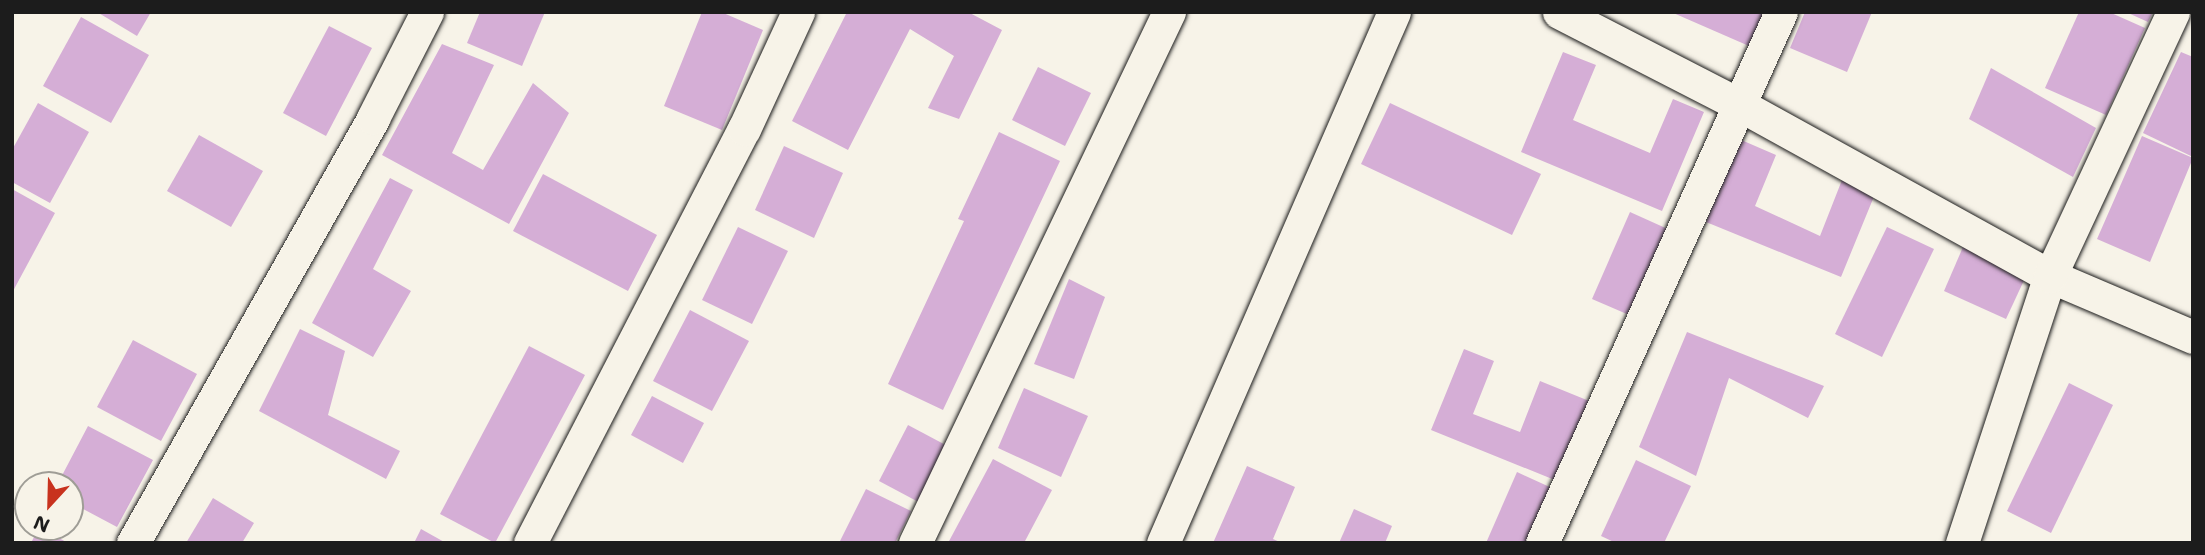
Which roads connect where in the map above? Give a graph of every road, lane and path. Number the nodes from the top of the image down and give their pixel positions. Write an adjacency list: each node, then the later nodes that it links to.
1 (427, 12): 11 (street)
2 (798, 12): 12 (street)
3 (1169, 12): 13 (street)
4 (1394, 12): 14 (street)
5 (1559, 12): 8 (street)
6 (1781, 12): 8 (street)
7 (2173, 12): 9 (street)
8 (1740, 105): 9 (street); 15 (street)
9 (2050, 276): 10 (street); 16 (street)
10 (2193, 337)
11 (133, 543)
12 (530, 543)
13 (915, 543)
14 (1163, 543)
15 (1542, 543)
16 (1962, 543)

